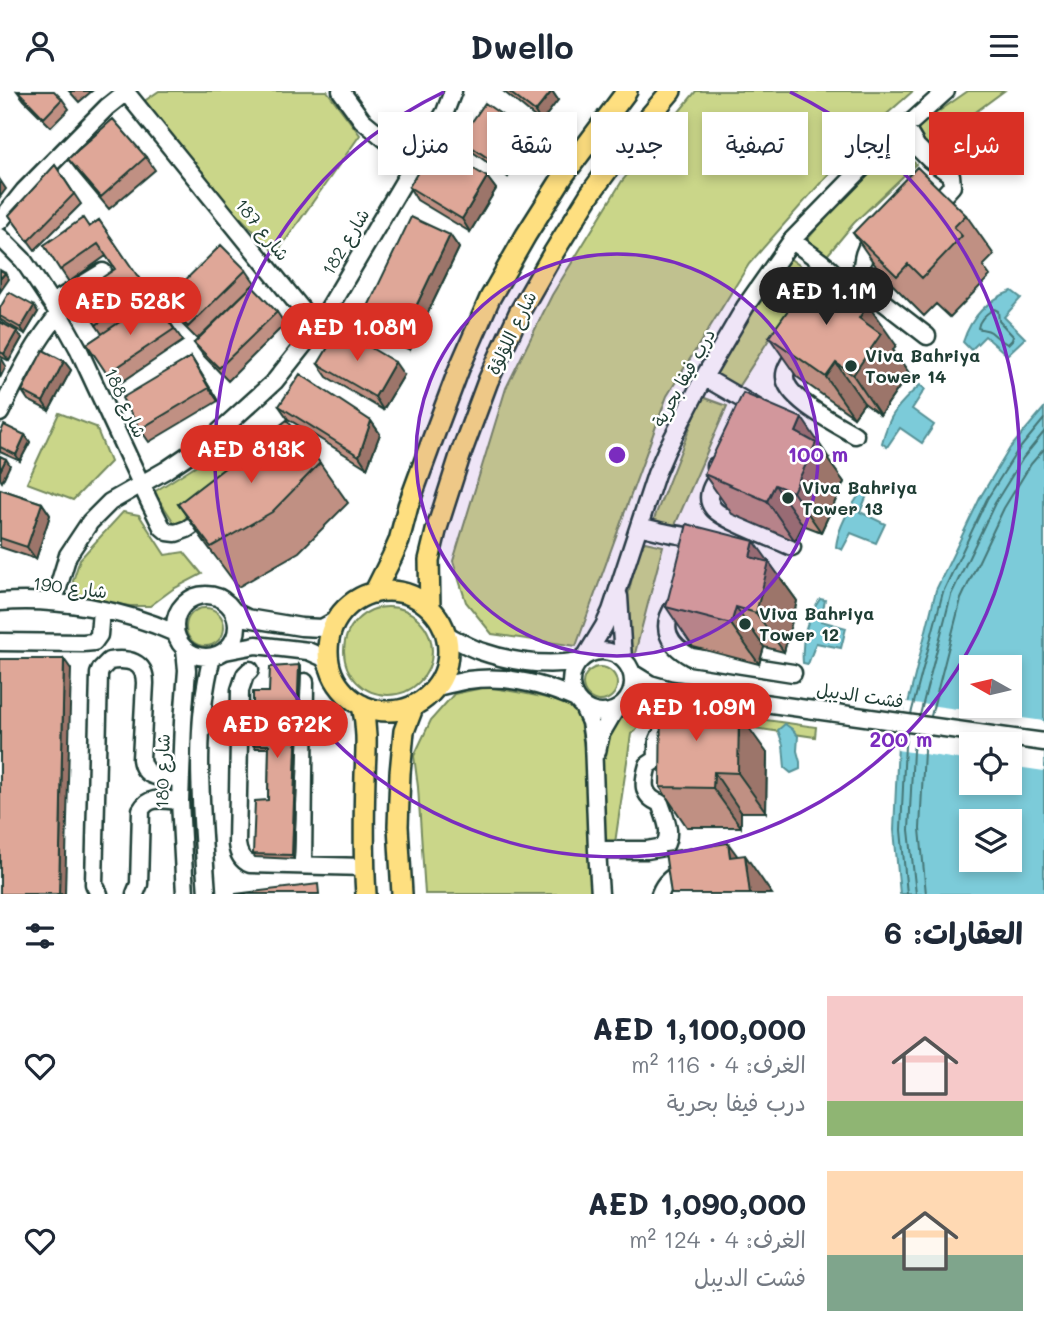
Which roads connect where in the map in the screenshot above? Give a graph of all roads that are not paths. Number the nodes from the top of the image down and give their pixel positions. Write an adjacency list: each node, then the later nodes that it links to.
1 (126, 91): 14 (street); 21 (street, شارع 187)
2 (341, 91): 9 (street)
3 (453, 91): 7 (street, شارع 182)
4 (626, 91): 40 (main road, شارع اللؤلؤة)
5 (671, 91): 44 (main road, شارع اللؤلؤة)
6 (946, 91): 8 (street, درب فيفا بحرية)
7 (445, 112)
8 (915, 118)
9 (378, 133)
10 (915, 144): 13 (street)
11 (408, 175): 21 (street, شارع 182)
12 (854, 175): 17 (street, درب فيفا بحرية)
13 (912, 201)
14 (0, 221)
15 (886, 231): 23 (street)
16 (0, 237): 19 (street, شارع 188)
17 (792, 240): 20 (street); 24 (street, درب فيفا بحرية)
18 (103, 272): 19 (street)
19 (55, 308): 25 (street); 32 (street, شارع 188)
20 (821, 314)
21 (317, 328): 26 (street, شارع 182)
22 (794, 328): 28 (street)
23 (927, 336)
24 (704, 377): 27 (street); 35 (street, درب فيفا بحرية)
25 (0, 413)
26 (225, 427): 32 (street, شارع 182); 33 (street)
27 (761, 428)
28 (855, 435)
29 (720, 449): 30 (street)
30 (717, 478): 31 (street); 36 (street)
31 (735, 478)
32 (141, 484): 34 (street, شارع 188); 41 (street, شارع 182)
33 (252, 485)
34 (219, 507)
35 (639, 526): 37 (street); 39 (street, درب فيفا بحرية)
36 (792, 547)
37 (696, 561)
38 (676, 585): 43 (street)
39 (618, 590): 56 (street, درب فيفا بحرية); 57 (street, درب فيفا بحرية)
40 (374, 593): 44 (main road); 50 (main road)
41 (54, 601): 42 (street, شارع 190); 46 (street, شارع 190)
42 (0, 602)
43 (675, 605): 47 (street); 59 (street)
44 (430, 608): 52 (main road)
45 (180, 609): 48 (street); 49 (street, شارع 190); 51 (street)
46 (101, 610): 49 (street, شارع 190); 53 (street)
47 (694, 610)
48 (233, 611): 50 (street); 55 (street)
49 (135, 617): 51 (street, شارع 190)
50 (338, 619): 60 (main road)
51 (175, 633): 54 (street)
52 (445, 634): 56 (street); 62 (main road)
53 (0, 642)
54 (185, 650): 55 (street); 73 (street, شارع 180)
55 (218, 654): 60 (street); 82 (street)
56 (583, 658): 57 (street); 64 (street)
57 (627, 666): 63 (street, فشت الديبل); 67 (street)
58 (250, 670): 76 (street)
59 (793, 673)
60 (333, 675): 65 (main road)
61 (305, 682): 76 (street)
62 (436, 687): 64 (street); 66 (main road)
63 (671, 689): 67 (street, فشت الديبل); 69 (street, فشت الديبل)
64 (579, 703): 67 (street); 71 (street)
65 (362, 705): 66 (main road); 77 (main road)
66 (414, 705): 84 (main road)
67 (619, 707): 71 (street)
68 (695, 726): 70 (street)
69 (1044, 742)
70 (657, 759): 72 (street); 75 (street)
71 (594, 764): 75 (street)
72 (673, 769)
73 (181, 778): 74 (street, شارع 180); 79 (street)
74 (180, 801): 80 (street); 81 (street, شارع 180)
75 (597, 850): 85 (street)
76 (303, 865): 77 (street)
77 (364, 867): 83 (main road)
78 (707, 870): 86 (street)
79 (99, 894)
80 (135, 894)
81 (185, 894)
82 (207, 894)
83 (366, 894)
84 (402, 894)
85 (600, 894)
86 (660, 894)

